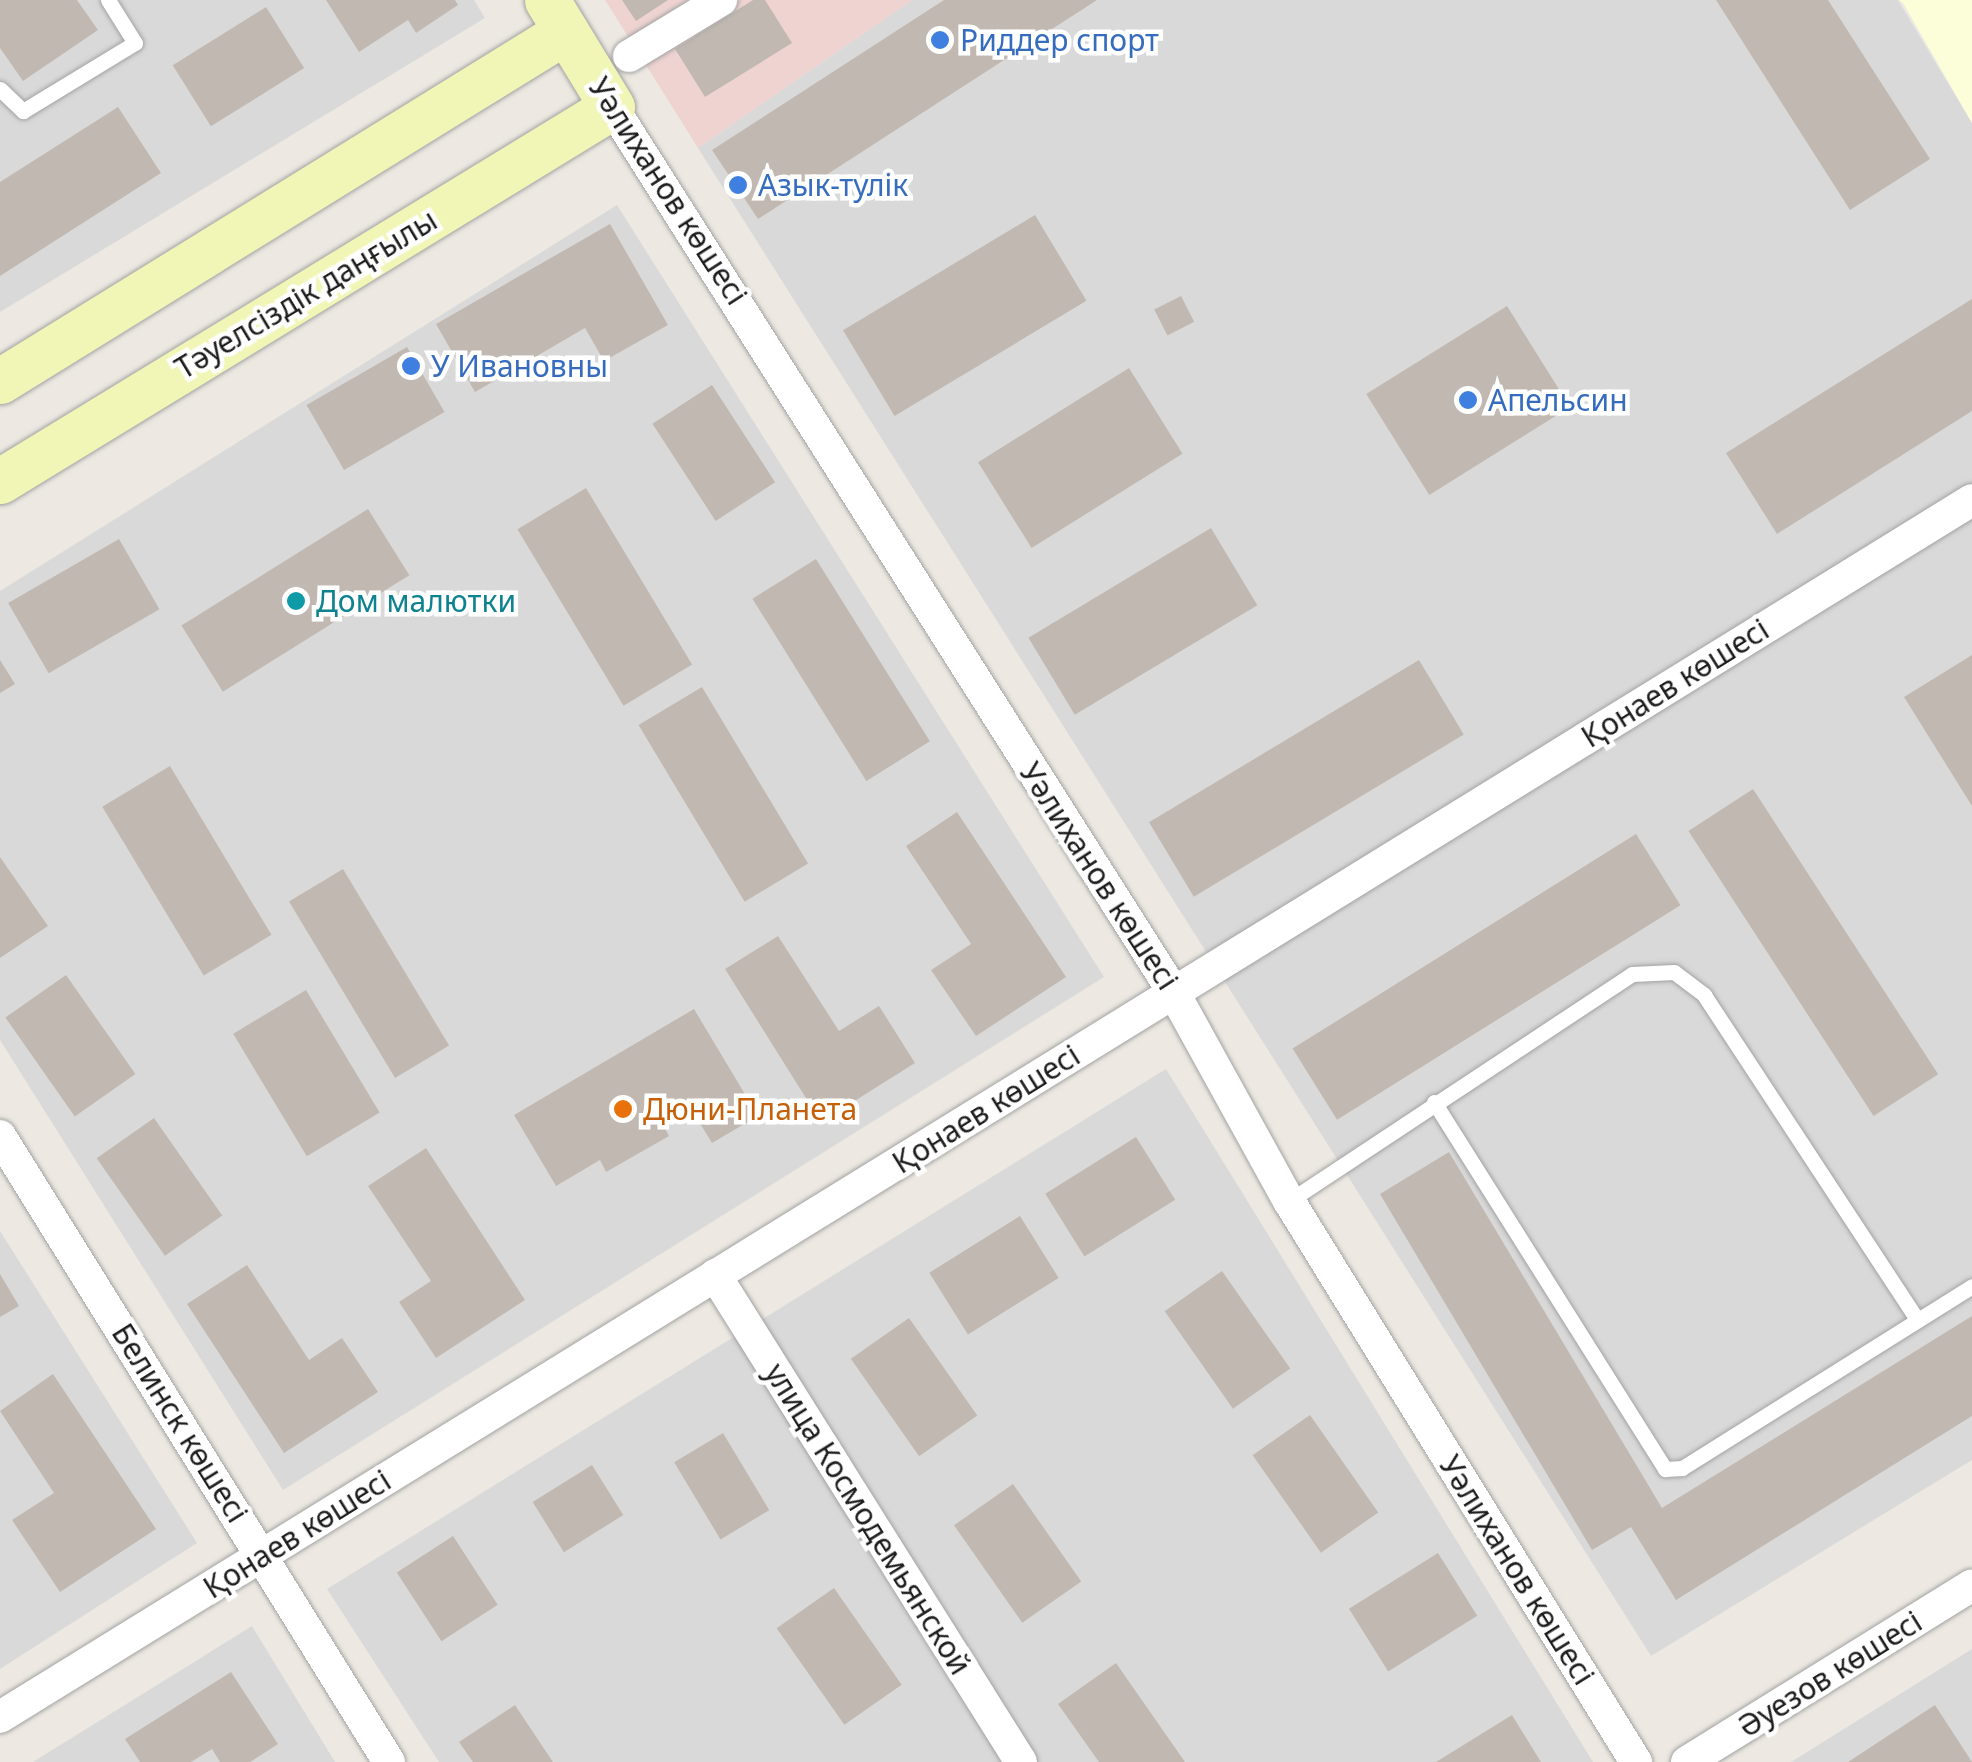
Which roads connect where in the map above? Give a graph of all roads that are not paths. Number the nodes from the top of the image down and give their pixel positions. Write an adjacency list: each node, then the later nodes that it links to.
1 (108, 0): 5 (lane)
2 (720, 0): 4 (street)
3 (556, 16): 6 (street, Уәлиханов көшесі); 7 (street)
4 (630, 56)
5 (0, 89)
6 (612, 107): 8 (street, Тәуелсіздік даңғылы); 10 (street, Уәлиханов көшесі)
7 (0, 381)
8 (0, 481)
9 (1972, 500): 10 (street, Қонаев көшесі)
10 (1174, 992): 13 (street, Уәлиханов көшесі); 14 (street, Қонаев көшесі)
11 (1434, 1102): 13 (lane); 16 (lane); 16 (lane)
12 (0, 1136): 17 (street, Белинск көшесі)
13 (1290, 1201): 22 (street, Уәлиханов көшесі)
14 (716, 1276): 17 (street, Қонаев көшесі); 21 (street, улица Космодемьянской)
15 (1972, 1286): 16 (lane)
16 (1918, 1319)
17 (262, 1555): 19 (street, Қонаев көшесі); 20 (street, Белинск көшесі)
18 (1972, 1585): 23 (street, Әуезов көшесі)
19 (0, 1717)
20 (389, 1762)
21 (1021, 1762)
22 (1636, 1762)
23 (1687, 1762)

